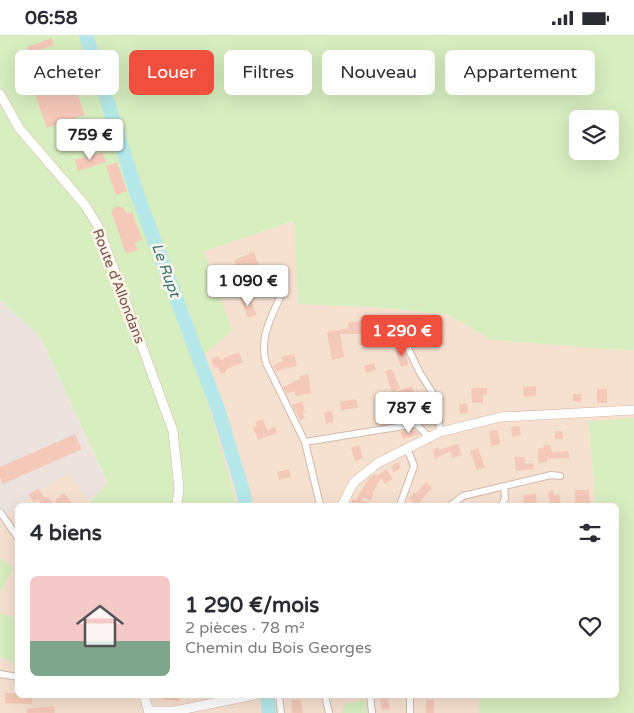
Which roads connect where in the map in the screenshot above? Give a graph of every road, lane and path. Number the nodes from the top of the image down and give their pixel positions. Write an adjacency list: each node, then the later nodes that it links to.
1 (0, 94): 11 (main road, Route d’Allondans)
2 (281, 295): 7 (street)
3 (405, 342): 5 (street)
4 (634, 410): 5 (main road)
5 (440, 432): 6 (main road)
6 (429, 437): 7 (street); 8 (main road)
7 (305, 442): 12 (street)
8 (408, 448): 13 (main road); 14 (street)
9 (560, 476): 10 (street)
10 (504, 487): 15 (street); 16 (street)
11 (177, 503)
12 (320, 503)
13 (343, 503)
14 (401, 503)
15 (453, 503)
16 (503, 503)
17 (0, 512): 18 (street)
18 (15, 533)
19 (0, 674): 20 (street)
20 (15, 676)
21 (145, 698): 27 (main road)
22 (239, 698): 27 (main road)
23 (279, 698): 28 (street)
24 (326, 698): 29 (street)
25 (370, 698): 30 (street)
26 (410, 698): 31 (street)
27 (149, 712)
28 (281, 713)
29 (328, 713)
30 (372, 713)
31 (410, 713)

